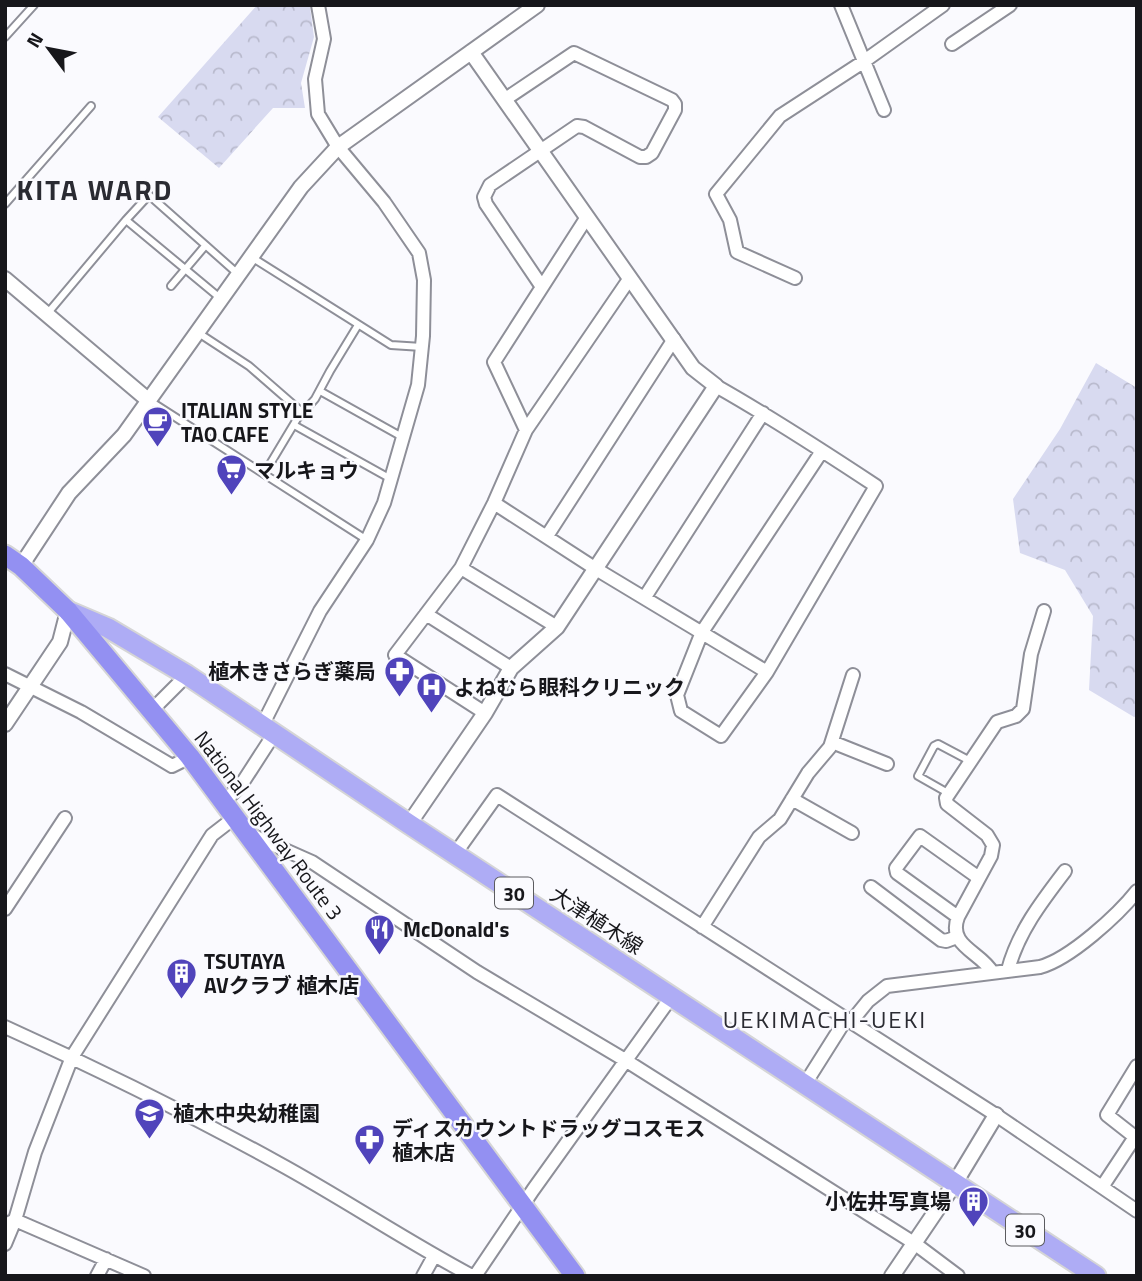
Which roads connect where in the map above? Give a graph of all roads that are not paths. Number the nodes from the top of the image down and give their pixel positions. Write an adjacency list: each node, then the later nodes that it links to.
1 (34, 5): 7 (lane)
2 (318, 5): 14 (street)
3 (537, 5): 9 (street)
4 (841, 5): 10 (street)
5 (943, 5): 10 (street)
6 (1010, 5): 8 (street)
7 (5, 37)
8 (952, 44)
9 (471, 52): 11 (street); 14 (street)
10 (863, 62): 13 (street); 24 (street)
11 (504, 100): 15 (street); 15 (street)
12 (91, 106): 16 (lane)
13 (884, 110)
14 (338, 147): 20 (street); 33 (street)
15 (540, 150): 17 (street); 27 (street)
16 (5, 204)
17 (587, 217): 23 (street); 27 (street)
18 (126, 220): 19 (lane); 21 (lane); 29 (lane)
19 (205, 246): 21 (lane); 22 (lane)
20 (251, 256): 22 (street); 30 (lane)
21 (185, 270): 26 (lane); 28 (lane)
22 (238, 274): 28 (street)
23 (630, 278): 32 (street); 40 (street)
24 (795, 278)
25 (5, 279): 29 (street)
26 (171, 286)
27 (542, 287): 40 (street)
28 (221, 299): 31 (street)
29 (46, 315): 36 (street)
30 (358, 325): 33 (lane); 35 (lane)
31 (197, 332): 36 (street); 37 (lane)
32 (674, 340): 34 (street); 46 (street)
33 (422, 347): 41 (street)
34 (716, 386): 38 (street); 50 (street)
35 (320, 391): 37 (lane); 41 (lane)
36 (148, 400): 43 (lane); 48 (street)
37 (303, 413): 39 (lane)
38 (763, 413): 42 (street); 51 (street)
39 (294, 425): 43 (lane); 44 (lane)
40 (526, 430): 45 (street)
41 (404, 438): 44 (street)
42 (822, 451): 56 (street); 58 (street)
43 (264, 474): 47 (lane)
44 (391, 479): 47 (street)
45 (494, 503): 46 (street); 49 (street)
46 (547, 536): 50 (street)
47 (368, 540): 66 (street)
48 (13, 560): 52 (highway, National Highway Route 3)
49 (461, 568): 54 (street); 55 (street)
50 (596, 569): 51 (street); 55 (street)
51 (645, 597): 56 (street)
52 (68, 611): 60 (main road, 大津植木線 / 30); 62 (street); 63 (highway, National Highway Route 3)
53 (1044, 611): 69 (street)
54 (426, 614): 57 (street); 64 (street)
55 (557, 627): 57 (street)
56 (702, 632): 58 (street); 58 (street)
57 (511, 668): 64 (street)
58 (767, 672)
59 (5, 674): 62 (street)
60 (187, 675): 63 (street); 66 (main road, 大津植木線 / 30)
61 (853, 675): 67 (street)
62 (31, 688): 65 (street); 68 (street)
63 (151, 711): 68 (highway, National Highway Route 3)
64 (485, 713): 75 (street)
65 (5, 723)
66 (268, 730): 73 (street); 75 (main road, 大津植木線 / 30)
67 (832, 742): 70 (street); 72 (street)
68 (190, 757): 73 (highway, National Highway Route 3)
69 (970, 761): 71 (street); 71 (lane)
70 (887, 764)
71 (948, 793): 80 (street)
72 (792, 799): 76 (street); 85 (street)
73 (228, 810): 77 (highway, National Highway Route 3); 92 (street)
74 (65, 818): 83 (street)
75 (409, 824): 78 (main road, 大津植木線 / 30)
76 (852, 832)
77 (248, 833): 93 (street); 99 (highway, National Highway Route 3)
78 (455, 854): 85 (street); 89 (main road, 大津植木線 / 30)
79 (1065, 871): 87 (street)
80 (979, 878): 84 (street); 84 (street)
81 (871, 887): 86 (street)
82 (1137, 891): 87 (street)
83 (5, 909)
84 (958, 918): 86 (street)
85 (702, 927): 90 (street)
86 (957, 937): 88 (street)
87 (1008, 970): 88 (street)
88 (992, 972): 90 (street)
89 (672, 996): 93 (street); 95 (main road, 大津植木線 / 30)
90 (848, 1021): 95 (street); 96 (street)
91 (5, 1027): 92 (street)
92 (72, 1057): 101 (street); 104 (street)
93 (625, 1060): 99 (street); 102 (street)
94 (1137, 1066): 98 (street)
95 (805, 1084): 97 (main road, 大津植木線 / 30)
96 (996, 1115): 97 (street); 98 (street)
97 (955, 1183): 102 (street); 113 (main road, 大津植木線 / 30)
98 (1102, 1188): 100 (street)
99 (523, 1207): 109 (street); 110 (highway, National Highway Route 3)
100 (1137, 1211)
101 (10, 1223): 103 (street); 105 (street)
102 (914, 1243): 111 (street); 112 (street)
103 (5, 1244)
104 (434, 1256): 108 (street); 109 (street)
105 (106, 1259): 106 (street); 107 (street)
106 (97, 1276)
107 (144, 1276)
108 (423, 1276)
109 (474, 1276)
110 (575, 1276)
111 (892, 1276)
112 (958, 1276)
113 (1096, 1276)

